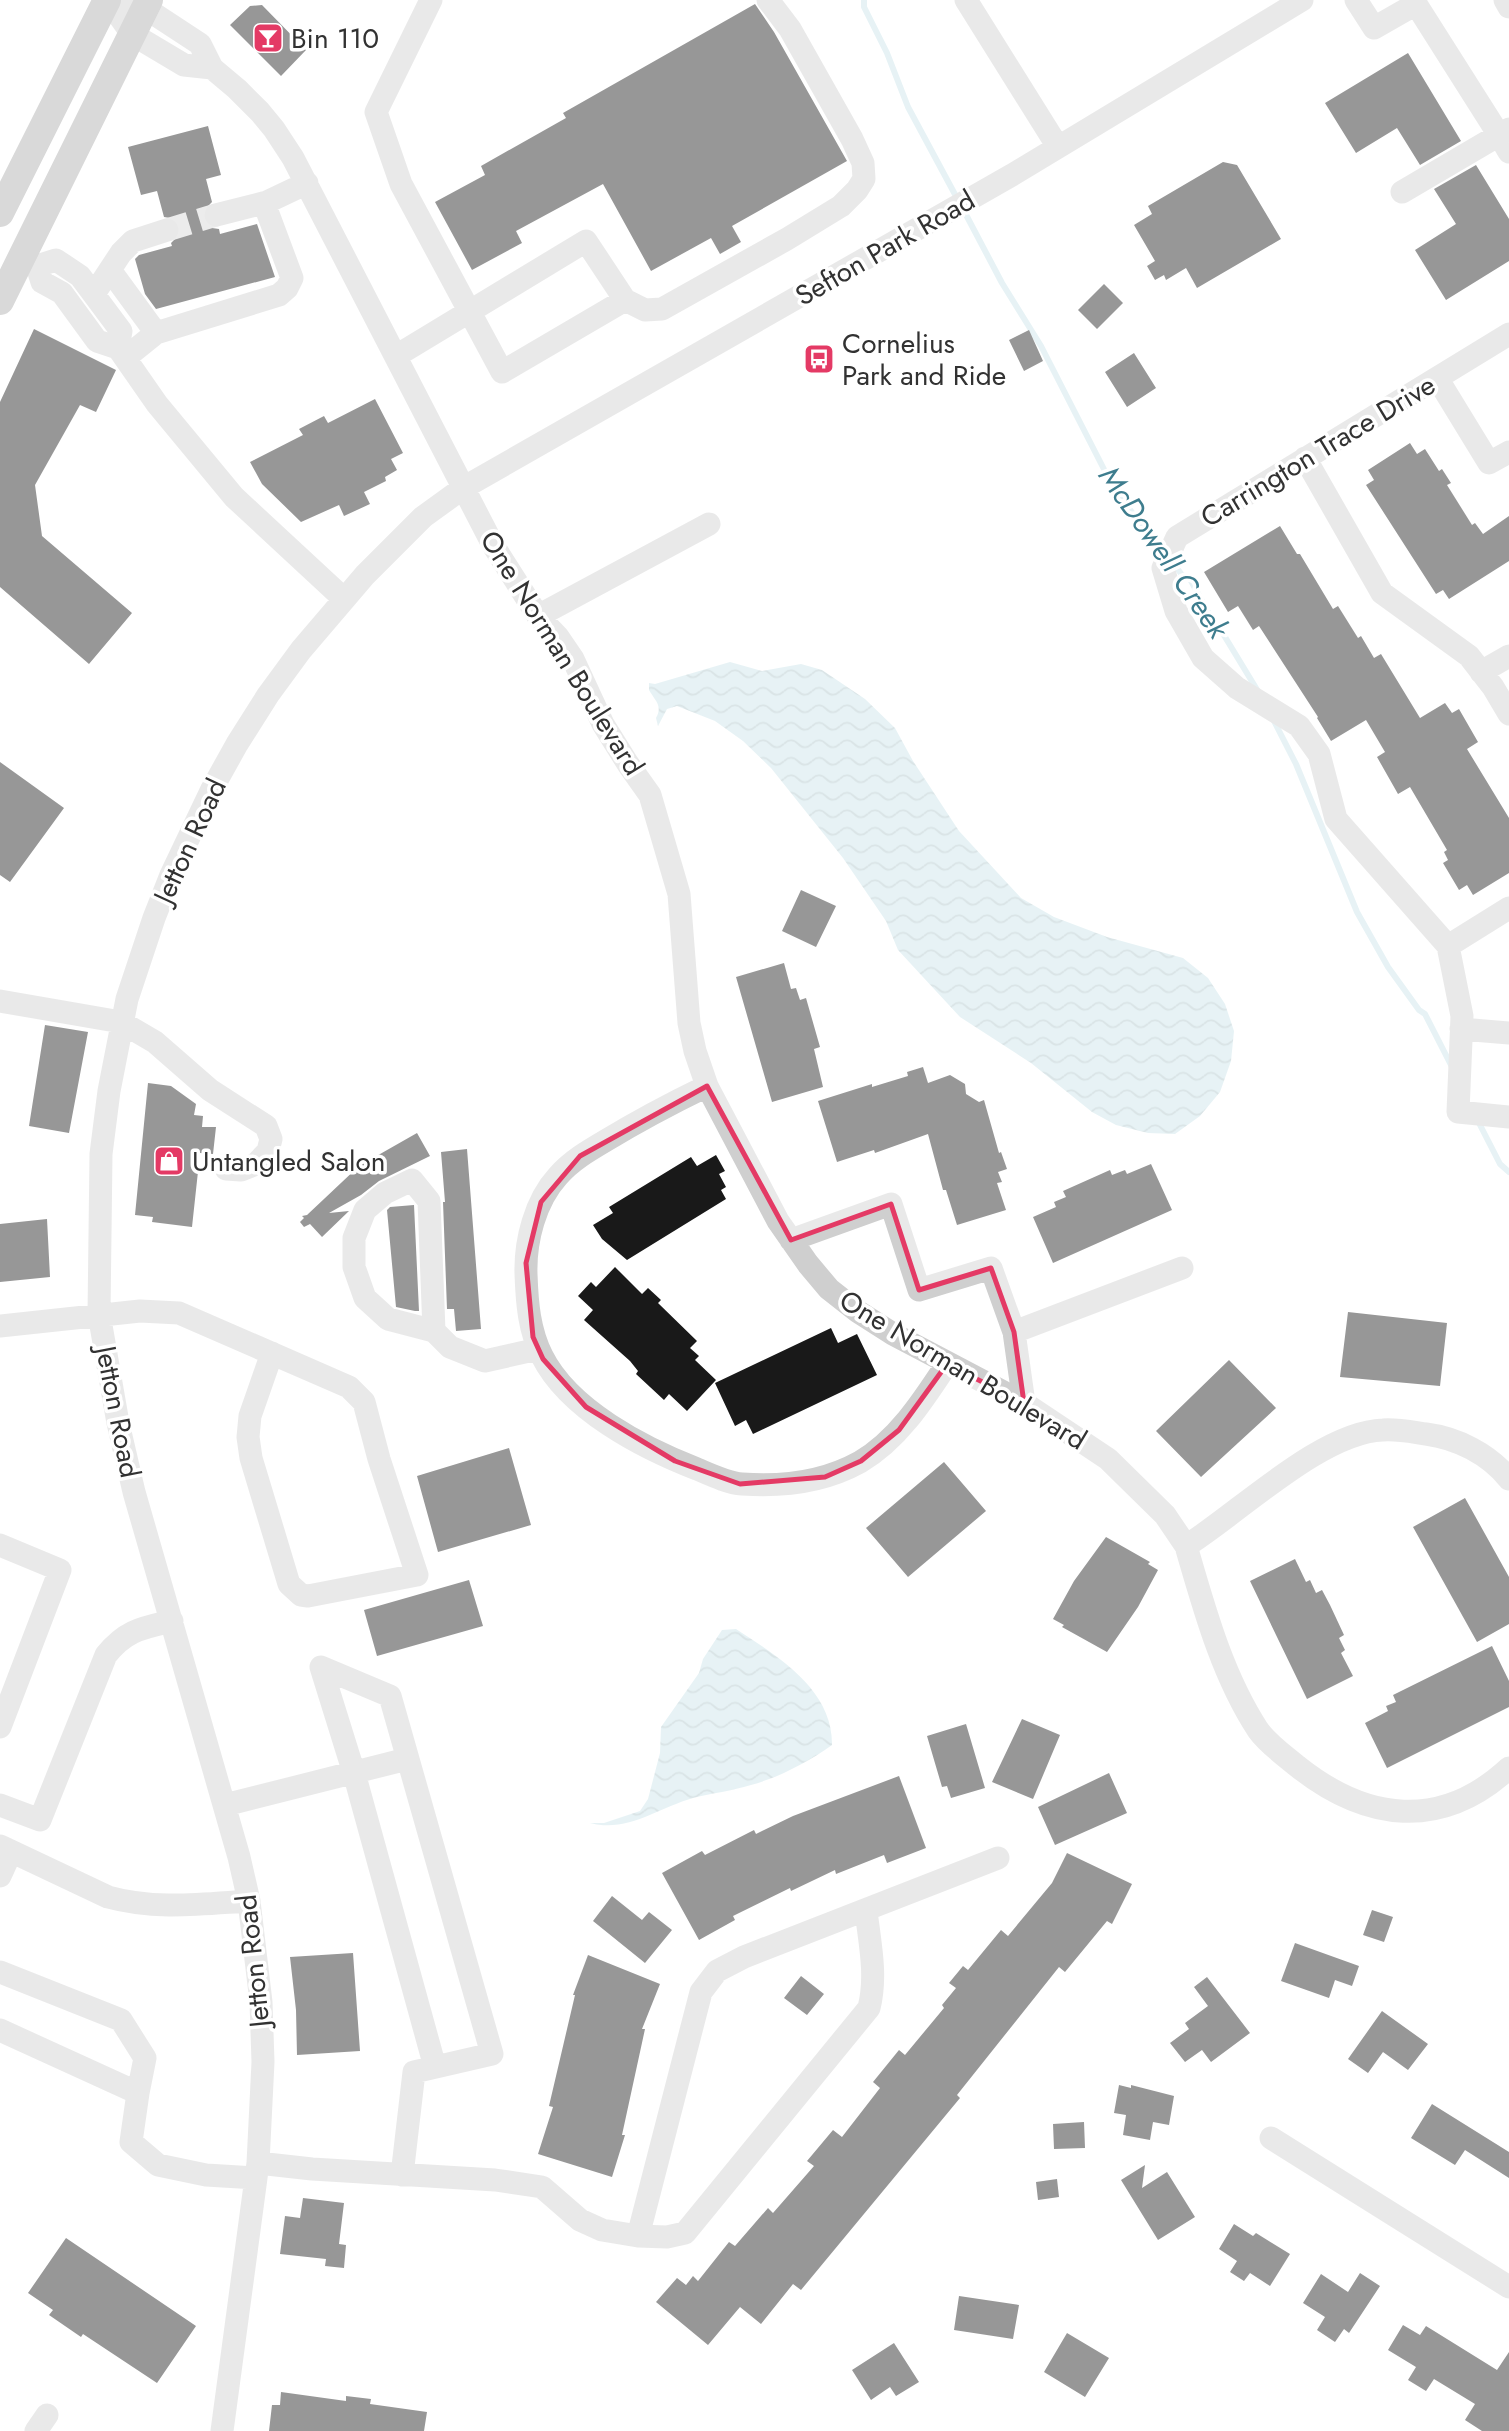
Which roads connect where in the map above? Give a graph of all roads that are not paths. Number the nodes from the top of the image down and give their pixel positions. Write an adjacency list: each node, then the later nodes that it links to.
1 (109, 0): 8 (street, One Norman Boulevard); 10 (street, One Norman Boulevard); 14 (main road)
2 (431, 0): 26 (street)
3 (768, 0): 24 (street)
4 (966, 0): 13 (street)
5 (1356, 0): 12 (street)
6 (1504, 0): 9 (street)
7 (1292, 3): 13 (street, Sefton Park Road)
8 (147, 4): 10 (main road); 11 (street, One Norman Boulevard)
9 (1509, 7)
10 (132, 34): 11 (street, One Norman Boulevard); 21 (main road)
11 (212, 68): 15 (street, One Norman Boulevard)
12 (1506, 139): 16 (street)
13 (1059, 147): 34 (street, Sefton Park Road)
14 (9, 173): 18 (main road)
15 (306, 183): 17 (street); 30 (street, One Norman Boulevard)
16 (1402, 192)
17 (264, 203): 19 (street); 27 (street)
18 (0, 214)
19 (216, 215)
20 (167, 230): 22 (street)
21 (29, 262): 23 (street); 25 (main road); 29 (street)
22 (110, 270): 23 (street); 27 (street)
23 (94, 295): 29 (street)
24 (625, 300): 26 (street); 26 (street)
25 (0, 301)
26 (470, 312): 30 (street)
27 (156, 333): 29 (street)
28 (1509, 334): 31 (street, Carrington Trace Drive)
29 (121, 353): 36 (street)
30 (396, 356): 34 (street, One Norman Boulevard)
31 (1437, 377): 32 (street); 33 (street, Carrington Trace Drive)
32 (1509, 452)
33 (1305, 458): 39 (street); 42 (street, Carrington Trace Drive)
34 (463, 488): 36 (street, Jetton Road); 37 (street, One Norman Boulevard)
35 (709, 524): 37 (street)
36 (344, 599): 44 (street, Jetton Road)
37 (538, 616): 47 (street, One Norman Boulevard)
38 (1509, 656): 39 (street)
39 (1481, 672): 40 (street)
40 (1509, 715)
41 (1509, 908): 42 (street)
42 (1448, 946): 45 (street)
43 (0, 1001): 44 (street)
44 (121, 1022): 49 (street); 52 (street, Jetton Road)
45 (1461, 1029): 46 (street); 48 (street)
46 (1509, 1033)
47 (707, 1086): 50 (street, One Norman Boulevard); 56 (street)
48 (1509, 1117)
49 (226, 1169)
50 (792, 1240): 55 (street); 58 (street, One Norman Boulevard)
51 (1182, 1268): 55 (street)
52 (99, 1314): 53 (street); 57 (street); 63 (street, Jetton Road)
53 (0, 1326)
54 (434, 1331): 54 (street); 56 (street)
55 (1014, 1332): 59 (street)
56 (538, 1349): 58 (street)
57 (272, 1353): 57 (street)
58 (947, 1364): 59 (street, One Norman Boulevard)
59 (1024, 1403): 62 (street, One Norman Boulevard)
60 (1509, 1479): 62 (street)
61 (0, 1545): 64 (street)
62 (1186, 1546): 66 (street, One Norman Boulevard)
63 (172, 1621): 68 (street); 69 (street, Jetton Road)
64 (0, 1727)
65 (407, 1759): 67 (street); 67 (street); 77 (street)
66 (1509, 1768)
67 (354, 1773): 69 (street); 77 (street)
68 (0, 1805)
69 (225, 1805): 73 (street, Jetton Road)
70 (6, 1849): 72 (street); 73 (street)
71 (998, 1858): 74 (street)
72 (0, 1876)
73 (248, 1901): 80 (street, Jetton Road)
74 (866, 1911): 82 (street); 82 (street)
75 (0, 1972): 78 (street)
76 (0, 2030): 78 (street)
77 (435, 2067): 81 (street)
78 (138, 2093): 80 (street)
79 (1271, 2138): 83 (street)
80 (257, 2170): 81 (street); 84 (street, Jetton Road)
81 (402, 2175): 82 (street)
82 (638, 2236)
83 (1509, 2287)
84 (222, 2431)

